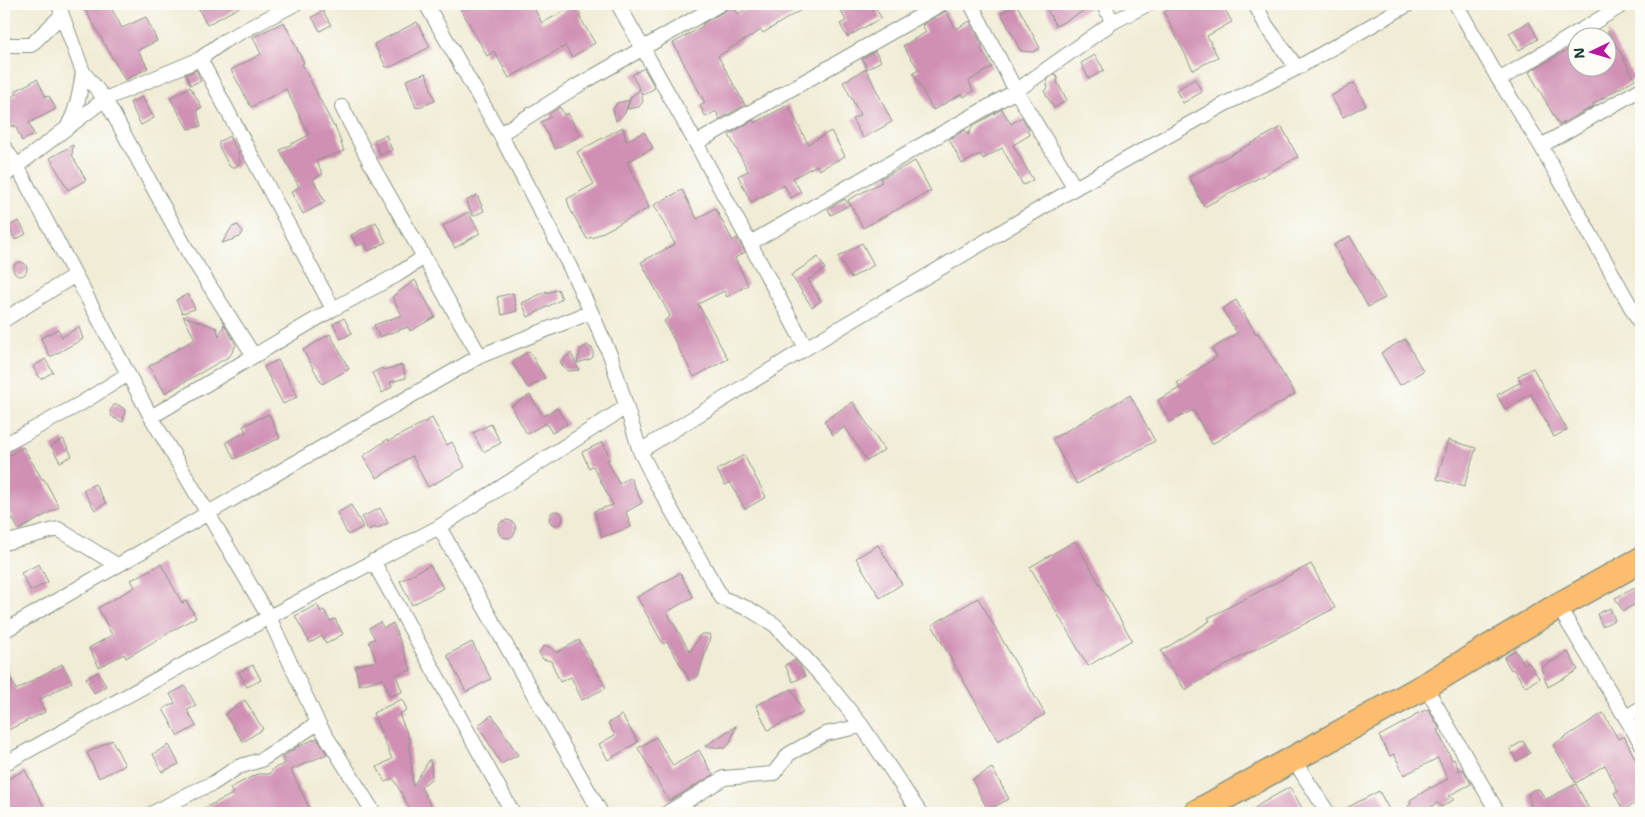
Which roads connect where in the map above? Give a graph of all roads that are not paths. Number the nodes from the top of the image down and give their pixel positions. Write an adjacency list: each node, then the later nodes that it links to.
1 (295, 4): 17 (street)
2 (426, 4): 26 (street)
3 (618, 4): 16 (street)
4 (720, 4): 16 (street)
5 (941, 4): 27 (street)
6 (971, 4): 22 (street)
7 (1103, 4): 14 (street)
8 (1148, 4): 14 (street)
9 (1254, 4): 18 (street)
10 (1409, 4): 18 (street)
11 (1456, 4): 20 (street)
12 (1624, 4): 20 (street)
13 (61, 10): 15 (street); 19 (street)
14 (1113, 22): 22 (street)
15 (4, 48)
16 (642, 49): 26 (street); 27 (street)
17 (200, 59): 23 (street); 36 (street)
18 (1297, 68): 32 (street)
19 (83, 72): 23 (street); 25 (street)
20 (1500, 80): 29 (street)
21 (1641, 89): 29 (street)
22 (1016, 91): 32 (street); 33 (street)
23 (105, 99): 25 (street); 41 (street)
24 (342, 107): 34 (street)
25 (67, 127): 30 (street)
26 (500, 134): 37 (street)
27 (696, 143): 33 (street)
28 (4, 146): 30 (street)
29 (1541, 146): 39 (street)
30 (17, 166): 31 (street); 35 (street)
31 (4, 176)
32 (1075, 188): 40 (street)
33 (750, 243): 40 (street)
34 (424, 257): 36 (street); 42 (street)
35 (75, 275): 38 (street); 43 (street)
36 (332, 309): 41 (street)
37 (592, 312): 42 (street); 44 (street)
38 (4, 320)
39 (1641, 325)
40 (806, 348): 47 (street)
41 (254, 356): 45 (street)
42 (480, 356): 48 (street)
43 (128, 374): 45 (street); 46 (street)
44 (626, 407): 47 (street); 49 (street)
45 (151, 417): 48 (street)
46 (4, 445)
47 (640, 450): 61 (street)
48 (208, 513): 53 (street); 55 (street)
49 (439, 527): 52 (street); 68 (street)
50 (4, 543): 53 (street)
51 (1641, 560): 54 (highway)
52 (373, 561): 55 (street); 67 (street)
53 (117, 565): 56 (street)
54 (1558, 606): 57 (highway); 59 (street)
55 (268, 617): 60 (street); 64 (street)
56 (4, 631)
57 (1425, 686): 63 (highway); 73 (street)
58 (1641, 708): 59 (street)
59 (1626, 717): 62 (street)
60 (318, 724): 65 (street); 66 (street)
61 (862, 726): 69 (street); 70 (street)
62 (1641, 743)
63 (1293, 758): 71 (highway); 72 (street)
64 (4, 764)
65 (154, 813)
66 (374, 813)
67 (513, 813)
68 (601, 813)
69 (667, 813)
70 (920, 813)
71 (1196, 813)
72 (1328, 813)
73 (1498, 813)

